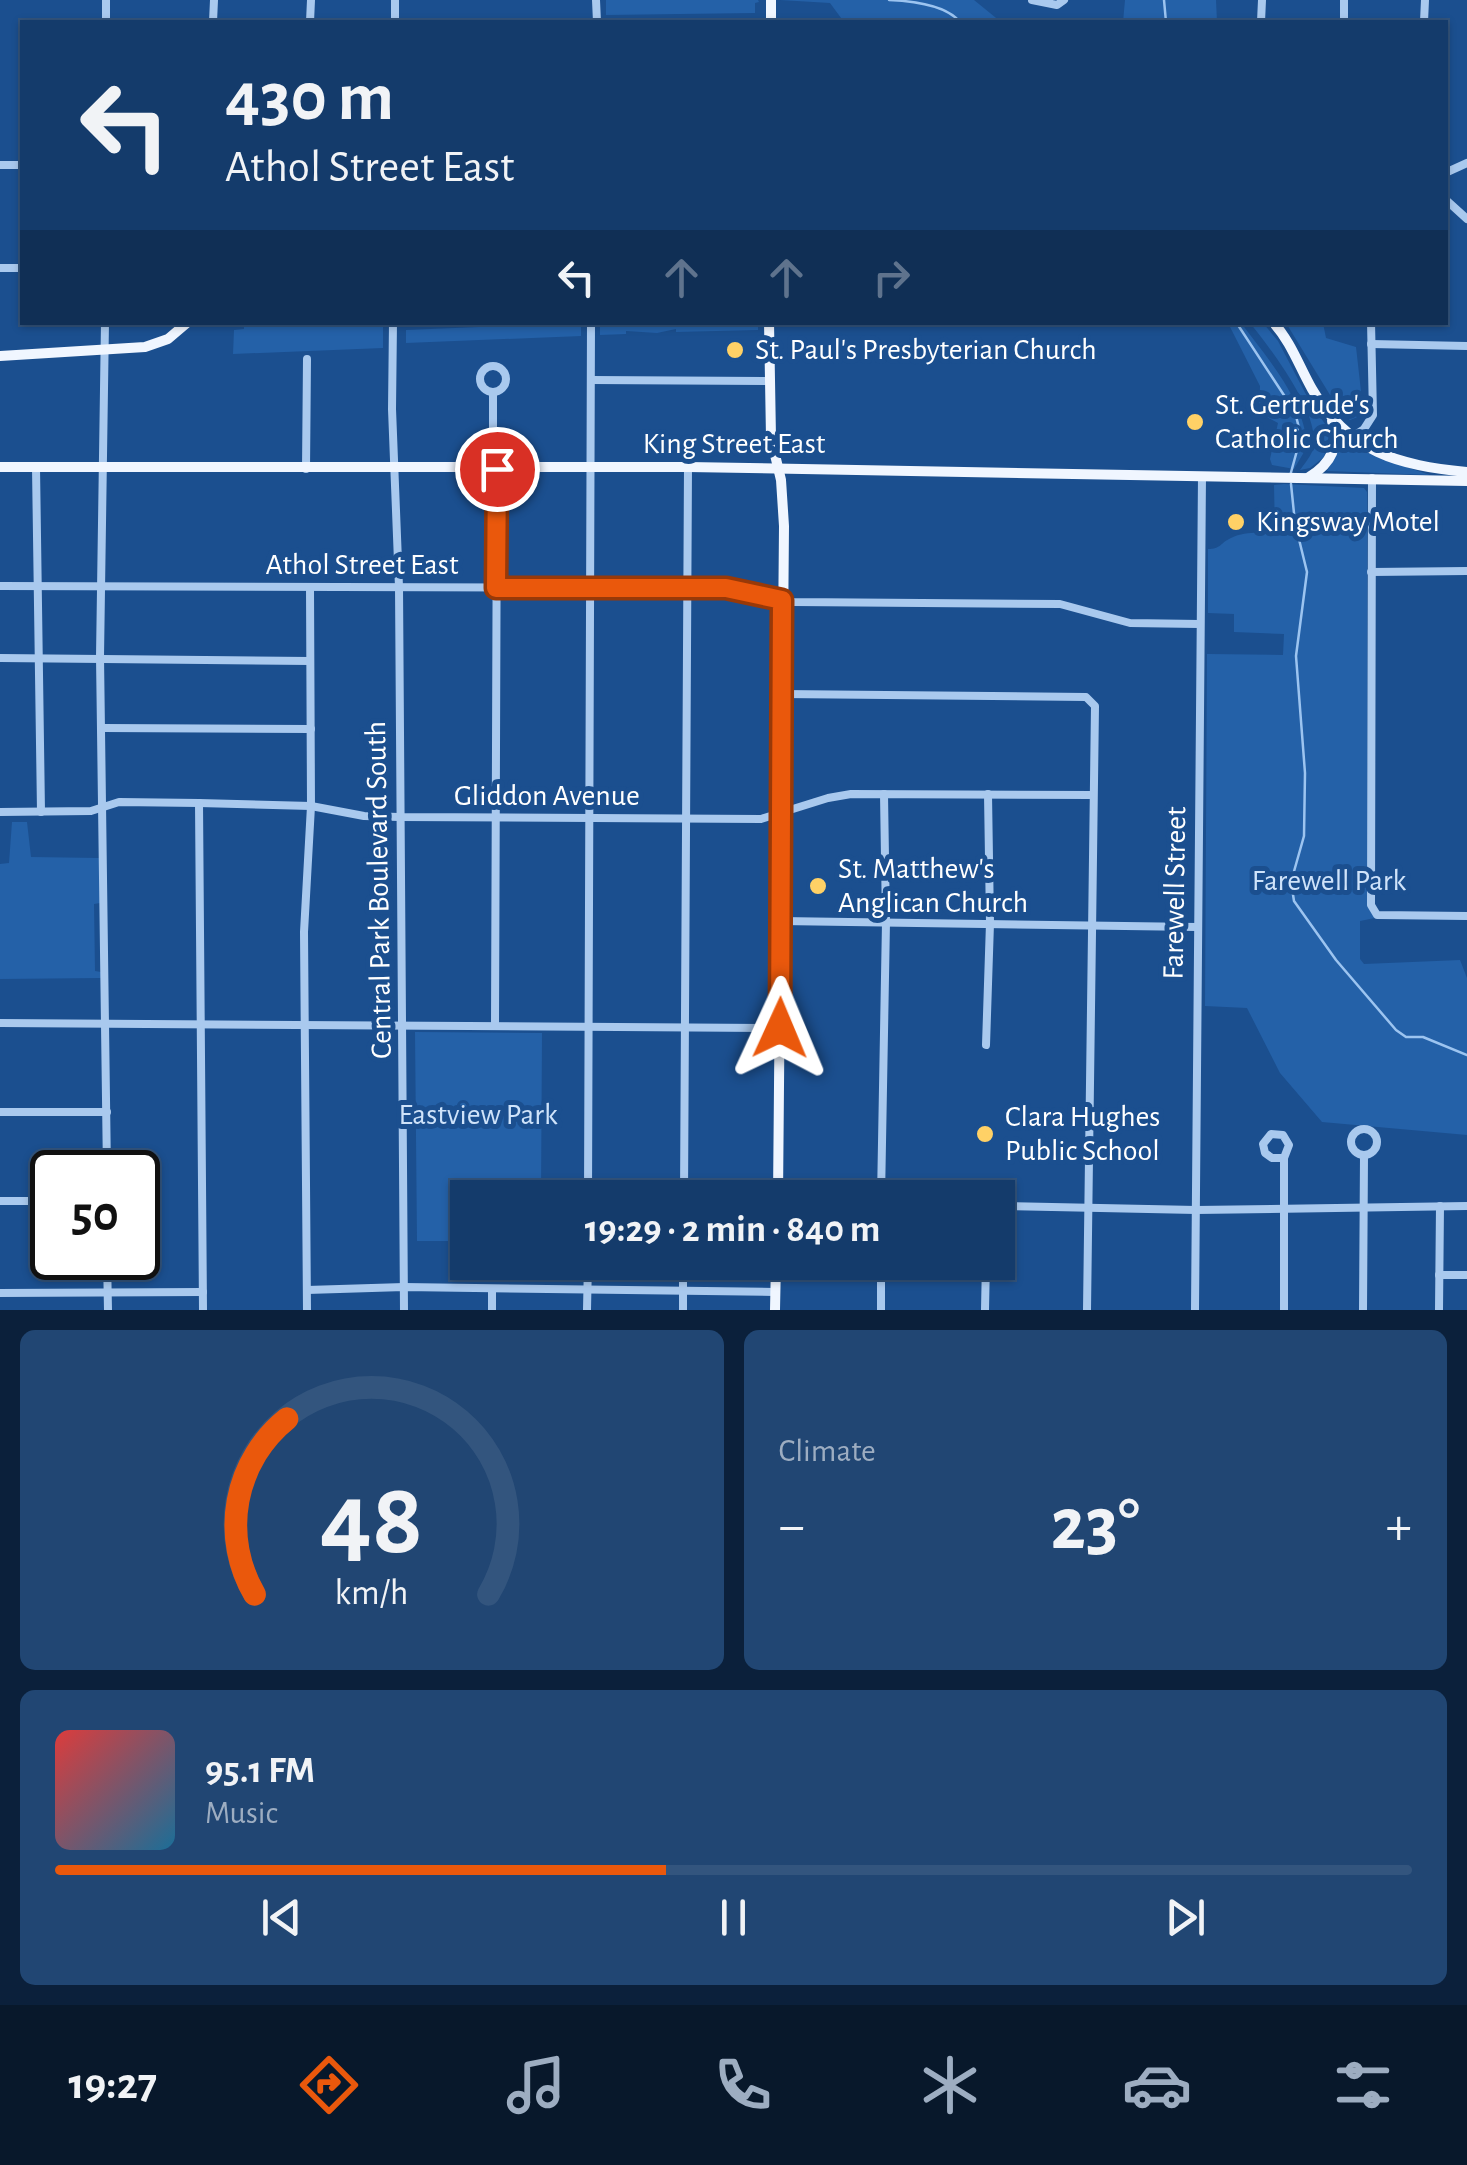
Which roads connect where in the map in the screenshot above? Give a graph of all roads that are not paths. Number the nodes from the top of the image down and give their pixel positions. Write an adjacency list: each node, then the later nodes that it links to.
1 (1032, 0): 2 (street)
2 (1064, 0)
3 (1448, 202): 4 (street)
4 (1467, 219)
5 (105, 325): 14 (street)
6 (184, 325): 14 (main road)
7 (393, 325): 29 (street, Central Park Boulevard South)
8 (591, 325): 17 (street)
9 (769, 325): 18 (main road)
10 (1276, 325): 20 (main road)
11 (1370, 325): 12 (street)
12 (1371, 344): 13 (street); 21 (street)
13 (1467, 346)
14 (104, 350): 15 (main road); 25 (street)
15 (0, 356)
16 (307, 359): 28 (street)
17 (591, 380): 18 (street); 26 (street)
18 (770, 381): 27 (main road)
19 (493, 393): 30 (street)
20 (1330, 415): 21 (main road); 33 (main road)
21 (1352, 438): 31 (main road)
22 (688, 467): 26 (main road, King Street East); 27 (main road, King Street East); 42 (street)
23 (0, 468): 24 (main road, King Street East)
24 (36, 468): 25 (main road, King Street East); 39 (street)
25 (102, 468): 28 (main road, King Street East); 43 (street)
26 (591, 468): 30 (main road, King Street East); 40 (street)
27 (778, 468): 32 (main road, King Street East); 46 (main road)
28 (306, 469): 29 (main road, King Street East)
29 (395, 469): 30 (main road, King Street East); 41 (street, Central Park Boulevard South)
30 (495, 469): 45 (street)
31 (1467, 472)
32 (1202, 476): 33 (main road, King Street East); 47 (street, Farewell Street)
33 (1305, 478): 34 (main road, King Street East)
34 (1372, 478): 35 (main road, King Street East); 37 (street)
35 (1467, 481)
36 (1467, 571): 37 (street)
37 (1372, 572): 68 (street)
38 (0, 586): 39 (street, Athol Street East)
39 (38, 586): 43 (street, Athol Street East); 50 (street)
40 (592, 586): 42 (street, Athol Street East); 45 (street, Athol Street East); 66 (street)
41 (399, 587): 44 (street, Athol Street East); 45 (street, Athol Street East); 64 (street, Central Park Boulevard South)
42 (688, 587): 46 (street, Athol Street East); 67 (street)
43 (100, 588): 44 (street, Athol Street East); 48 (street)
44 (310, 588): 51 (street)
45 (496, 588): 65 (street)
46 (782, 600): 47 (street, Athol Street East); 52 (main road)
47 (1199, 624): 73 (street, Farewell Street)
48 (100, 657): 50 (street); 51 (street); 53 (street)
49 (0, 658): 50 (street)
50 (39, 658): 62 (street)
51 (310, 660): 54 (street)
52 (781, 694): 57 (street); 63 (main road)
53 (103, 728): 54 (street); 60 (street)
54 (311, 728): 59 (street)
55 (884, 794): 56 (street, Gliddon Avenue); 63 (street, Gliddon Avenue); 70 (street)
56 (988, 794): 57 (street, Gliddon Avenue); 71 (street)
57 (1092, 795): 72 (street)
58 (199, 802): 59 (street, Gliddon Avenue); 60 (street, Gliddon Avenue); 76 (street)
59 (311, 806): 64 (street, Gliddon Avenue); 77 (street)
60 (104, 807): 62 (street, Gliddon Avenue); 75 (street)
61 (0, 812): 62 (street, Gliddon Avenue)
62 (40, 812)
63 (780, 815): 67 (street, Gliddon Avenue); 69 (main road)
64 (399, 817): 65 (street, Gliddon Avenue); 78 (street, Central Park Boulevard South)
65 (496, 819): 66 (street, Gliddon Avenue); 79 (street)
66 (591, 820): 67 (street, Gliddon Avenue); 80 (street)
67 (686, 820): 81 (street)
68 (1467, 916)
69 (781, 921): 70 (street); 82 (main road)
70 (886, 922): 71 (street); 92 (street)
71 (990, 923): 72 (street); 83 (street)
72 (1092, 925): 73 (street); 99 (street)
73 (1197, 927): 100 (street, Farewell Street)
74 (0, 1023): 75 (street)
75 (107, 1023): 76 (street); 85 (street)
76 (202, 1023): 77 (street); 115 (street)
77 (305, 1024): 78 (street); 111 (street)
78 (403, 1024): 79 (street); 110 (street, Central Park Boulevard South)
79 (495, 1026): 80 (street)
80 (590, 1026): 81 (street); 89 (street)
81 (685, 1028): 82 (street); 90 (street)
82 (780, 1028): 91 (main road)
83 (986, 1045)
84 (0, 1112): 85 (street)
85 (107, 1112): 86 (street)
86 (107, 1150)
87 (1364, 1156): 98 (street)
88 (1284, 1158): 101 (street)
89 (588, 1180)
90 (684, 1180)
91 (778, 1180)
92 (881, 1180)
93 (0, 1200): 94 (street)
94 (30, 1200)
95 (1440, 1206): 96 (street); 98 (street); 102 (street)
96 (1467, 1206)
97 (1015, 1207): 99 (street)
98 (1364, 1208): 101 (street); 132 (street)
99 (1087, 1209): 100 (street); 129 (street)
100 (1196, 1210): 101 (street); 130 (street, Farewell Street)
101 (1286, 1210): 131 (street)
102 (1440, 1276): 103 (street); 133 (street)
103 (1467, 1276)
104 (108, 1280): 118 (street)
105 (587, 1280): 113 (street)
106 (683, 1280): 114 (street)
107 (775, 1280): 116 (main road)
108 (881, 1280): 127 (street)
109 (986, 1280): 128 (street)
110 (404, 1287): 111 (street); 112 (street); 122 (street, Central Park Boulevard South)
111 (307, 1290): 121 (street)
112 (492, 1290): 113 (street); 123 (street)
113 (587, 1290): 114 (street); 124 (street)
114 (683, 1290): 116 (street); 125 (street)
115 (203, 1292): 118 (street); 120 (street)
116 (775, 1292): 126 (main road)
117 (0, 1293): 118 (street)
118 (108, 1293): 119 (street)
119 (108, 1310)
120 (203, 1310)
121 (307, 1310)
122 (404, 1310)
123 (492, 1310)
124 (587, 1310)
125 (683, 1310)
126 (775, 1310)
127 (880, 1310)
128 (986, 1310)
129 (1088, 1310)
130 (1194, 1310)
131 (1284, 1310)
132 (1364, 1310)
133 (1439, 1310)

